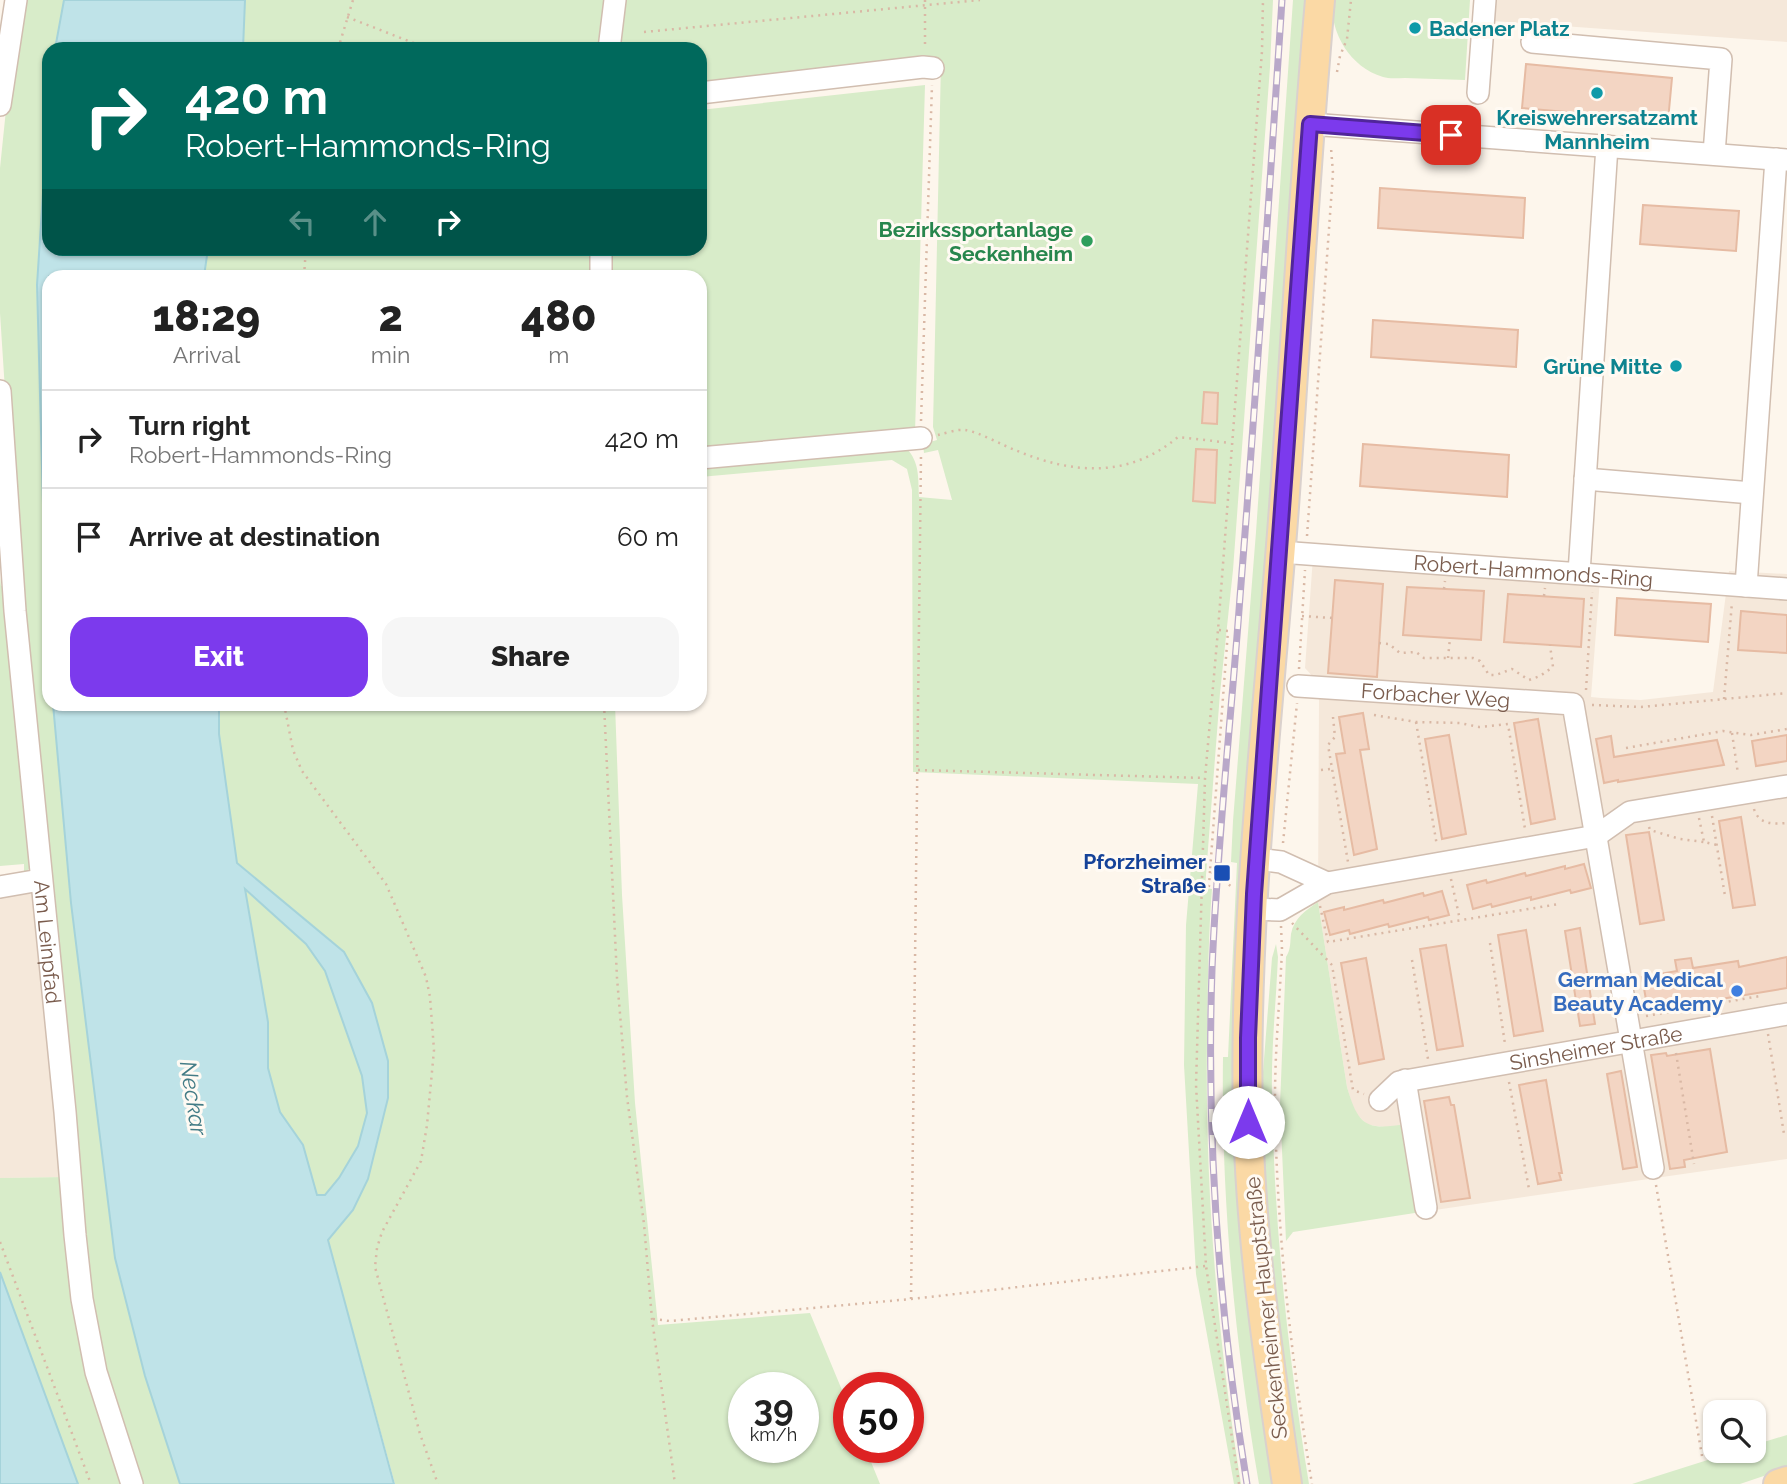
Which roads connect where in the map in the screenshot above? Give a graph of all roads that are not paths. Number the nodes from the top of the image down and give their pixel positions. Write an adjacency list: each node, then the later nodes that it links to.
1 (16, 0): 10 (street)
2 (615, 0): 5 (street)
3 (1320, 0): 11 (main road, Seckenheimer Hauptstraße)
4 (1485, 0): 9 (street)
5 (610, 42)
6 (1532, 42): 13 (street)
7 (928, 67): 8 (street)
8 (707, 92)
9 (1478, 93)
10 (0, 105)
11 (1319, 125): 12 (street); 20 (main road, Seckenheimer Hauptstraße)
12 (1607, 146): 13 (street); 18 (street)
13 (1714, 154): 14 (street)
14 (1781, 160): 19 (street)
15 (0, 391): 28 (street, Am Leinpfad)
16 (921, 438): 17 (street)
17 (707, 457)
18 (1585, 479): 19 (street); 21 (street)
19 (1752, 493): 22 (street)
20 (1293, 553): 21 (street, Robert-Hammonds-Ring); 27 (main road, Seckenheimer Hauptstraße)
21 (1586, 574): 22 (street, Robert-Hammonds-Ring)
22 (1740, 585): 23 (street, Robert-Hammonds-Ring)
23 (1787, 589)
24 (1298, 686): 26 (street, Forbacher Weg)
25 (1787, 786): 26 (street)
26 (1596, 836): 29 (street); 33 (street)
27 (1269, 860): 29 (street); 31 (main road, Seckenheimer Hauptstraße)
28 (40, 880): 30 (street); 39 (street, Am Leinpfad)
29 (1322, 886): 31 (street)
30 (0, 887)
31 (1267, 909): 40 (main road, Seckenheimer Hauptstraße)
32 (1787, 1014): 33 (street, Sinsheimer Straße)
33 (1629, 1029): 34 (street, Sinsheimer Straße); 36 (street)
34 (1405, 1080): 35 (street, Sinsheimer Straße); 37 (street)
35 (1380, 1100)
36 (1653, 1168)
37 (1426, 1208)
38 (1787, 1481): 41 (main road)
39 (132, 1484)
40 (1287, 1484)
41 (1778, 1484)

